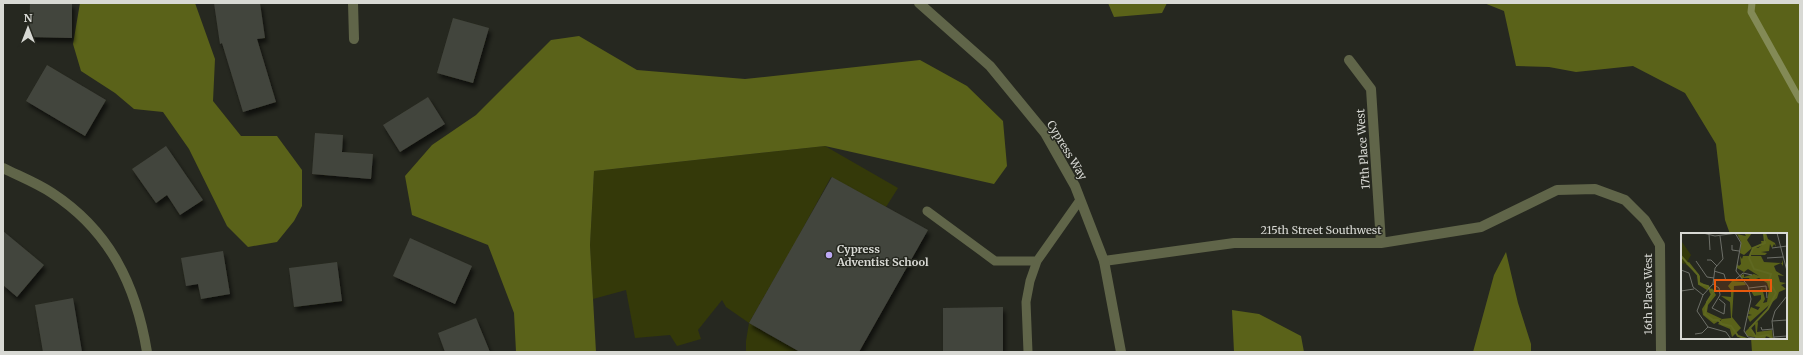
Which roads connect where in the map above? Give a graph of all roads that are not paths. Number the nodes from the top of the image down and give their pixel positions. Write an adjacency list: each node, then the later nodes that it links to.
1 (353, 3): 3 (street)
2 (919, 3): 6 (street, Cypress Way)
3 (354, 39)
4 (1349, 60): 9 (street, 17th Place West)
5 (3, 168): 12 (street)
6 (1080, 200): 10 (lane); 11 (street, Cypress Way)
7 (1625, 200): 9 (street, 215th Street Southwest); 15 (street, 16th Place West)
8 (927, 211): 10 (lane)
9 (1381, 243): 11 (street, 215th Street Southwest)
10 (1036, 261): 13 (lane)
11 (1104, 261): 14 (street, Cypress Way)
12 (147, 352)
13 (1028, 352)
14 (1121, 352)
15 (1661, 352)

